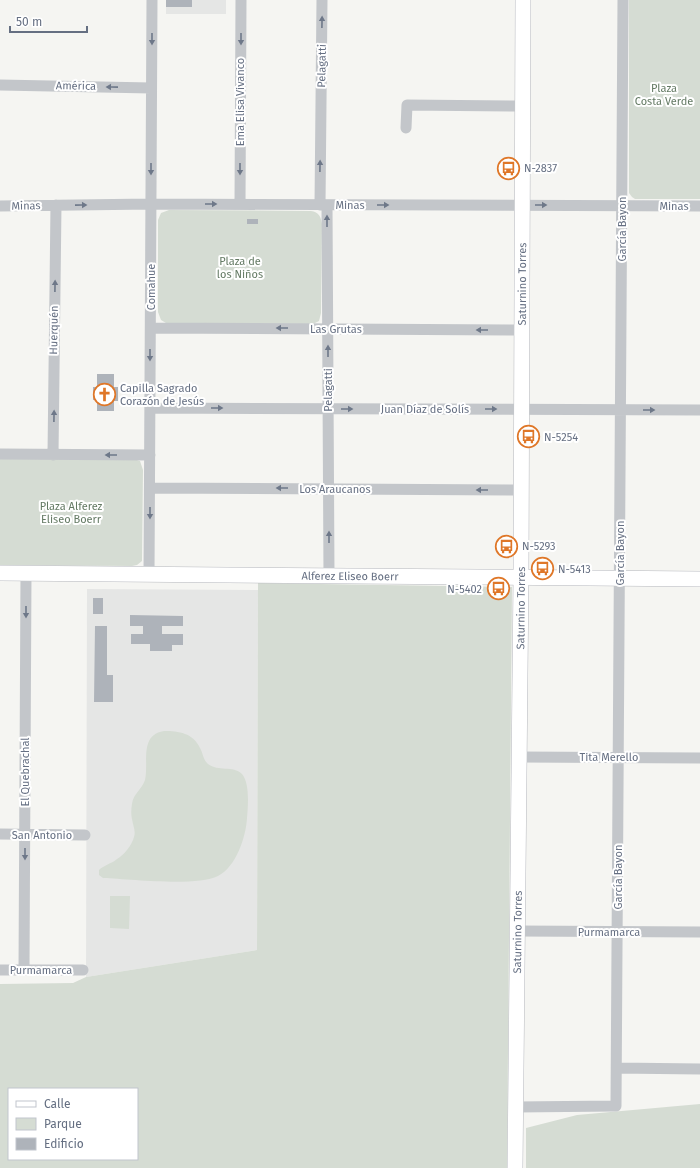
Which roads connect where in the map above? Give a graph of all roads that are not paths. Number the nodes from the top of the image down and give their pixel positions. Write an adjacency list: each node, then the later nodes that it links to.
1 (152, 0): 7 (street, Comahue, one-way to 7)
2 (241, 0): 11 (street, Ema Elisa Vivanco, one-way to 11)
3 (322, 0): 13 (street, Pelagatti, one-way to 3)
4 (523, 0): 8 (street, Saturnino Torres)
5 (623, 0): 16 (street, García Bayon)
6 (0, 85): 7 (street, América, one-way to 6)
7 (152, 88): 10 (street, Comahue, one-way to 10)
8 (522, 106): 9 (street); 14 (street, Saturnino Torres)
9 (406, 128)
10 (151, 204): 11 (street, Minas, one-way to 11); 12 (street, Minas, one-way to 10); 18 (street, Comahue)
11 (240, 204): 13 (street, Minas)
12 (56, 205): 15 (street, Minas); 27 (street, Huerquén, one-way to 12)
13 (323, 205): 14 (street, Minas, one-way to 14); 19 (street, Pelagatti, one-way to 13)
14 (521, 205): 16 (street, Minas, one-way to 16); 20 (street, Saturnino Torres)
15 (0, 206)
16 (622, 206): 17 (street, Minas); 24 (street, García Bayon)
17 (700, 206)
18 (150, 328): 19 (street, Las Grutas, one-way to 18); 21 (street, Comahue, one-way to 21)
19 (328, 329): 20 (street, Las Grutas, one-way to 19); 22 (street, Pelagatti, one-way to 19)
20 (521, 330): 23 (street, Saturnino Torres)
21 (150, 408): 22 (street, Juan Díaz de Solís, one-way to 22); 28 (street, Comahue)
22 (328, 409): 23 (street, Juan Díaz de Solís, one-way to 23); 30 (street, Pelagatti)
23 (521, 410): 24 (street, Juan Díaz de Solís); 31 (street, Saturnino Torres)
24 (621, 410): 25 (street, Juan Díaz de Solís, one-way to 25); 37 (street, García Bayon)
25 (700, 410)
26 (0, 454): 27 (street)
27 (53, 455): 28 (street, one-way to 27)
28 (150, 455): 29 (street, Comahue)
29 (150, 488): 30 (street, Los Araucanos, one-way to 29); 34 (street, Comahue, one-way to 34)
30 (328, 489): 31 (street, Los Araucanos, one-way to 30); 35 (street, Pelagatti, one-way to 30)
31 (521, 490): 36 (street, Saturnino Torres)
32 (0, 573): 33 (street, Alferez Eliseo Boerr)
33 (26, 573): 34 (street, Alferez Eliseo Boerr); 43 (street, El Quebrachal, one-way to 43)
34 (150, 575): 35 (street, Alferez Eliseo Boerr)
35 (329, 576): 36 (street, Alferez Eliseo Boerr)
36 (521, 577): 37 (street, Alferez Eliseo Boerr); 39 (street, Saturnino Torres)
37 (620, 578): 38 (street, Alferez Eliseo Boerr); 40 (street, García Bayon)
38 (700, 579)
39 (519, 757): 40 (street, Tita Merello); 45 (street, Saturnino Torres)
40 (619, 757): 41 (street, Tita Merello); 46 (street, García Bayon)
41 (700, 758)
42 (0, 834): 43 (street, San Antonio)
43 (25, 835): 44 (street, San Antonio); 49 (street, El Quebrachal, one-way to 49)
44 (85, 835)
45 (517, 931): 46 (street, Purmamarca); 53 (street, Saturnino Torres)
46 (618, 932): 47 (street, Purmamarca); 51 (street, García Bayon)
47 (700, 932)
48 (0, 970): 49 (street, Purmamarca)
49 (24, 970): 50 (street, Purmamarca)
50 (83, 970)
51 (617, 1068): 52 (street); 53 (street, García Bayon)
52 (700, 1069)
53 (516, 1107): 54 (street, Saturnino Torres)
54 (515, 1168)

